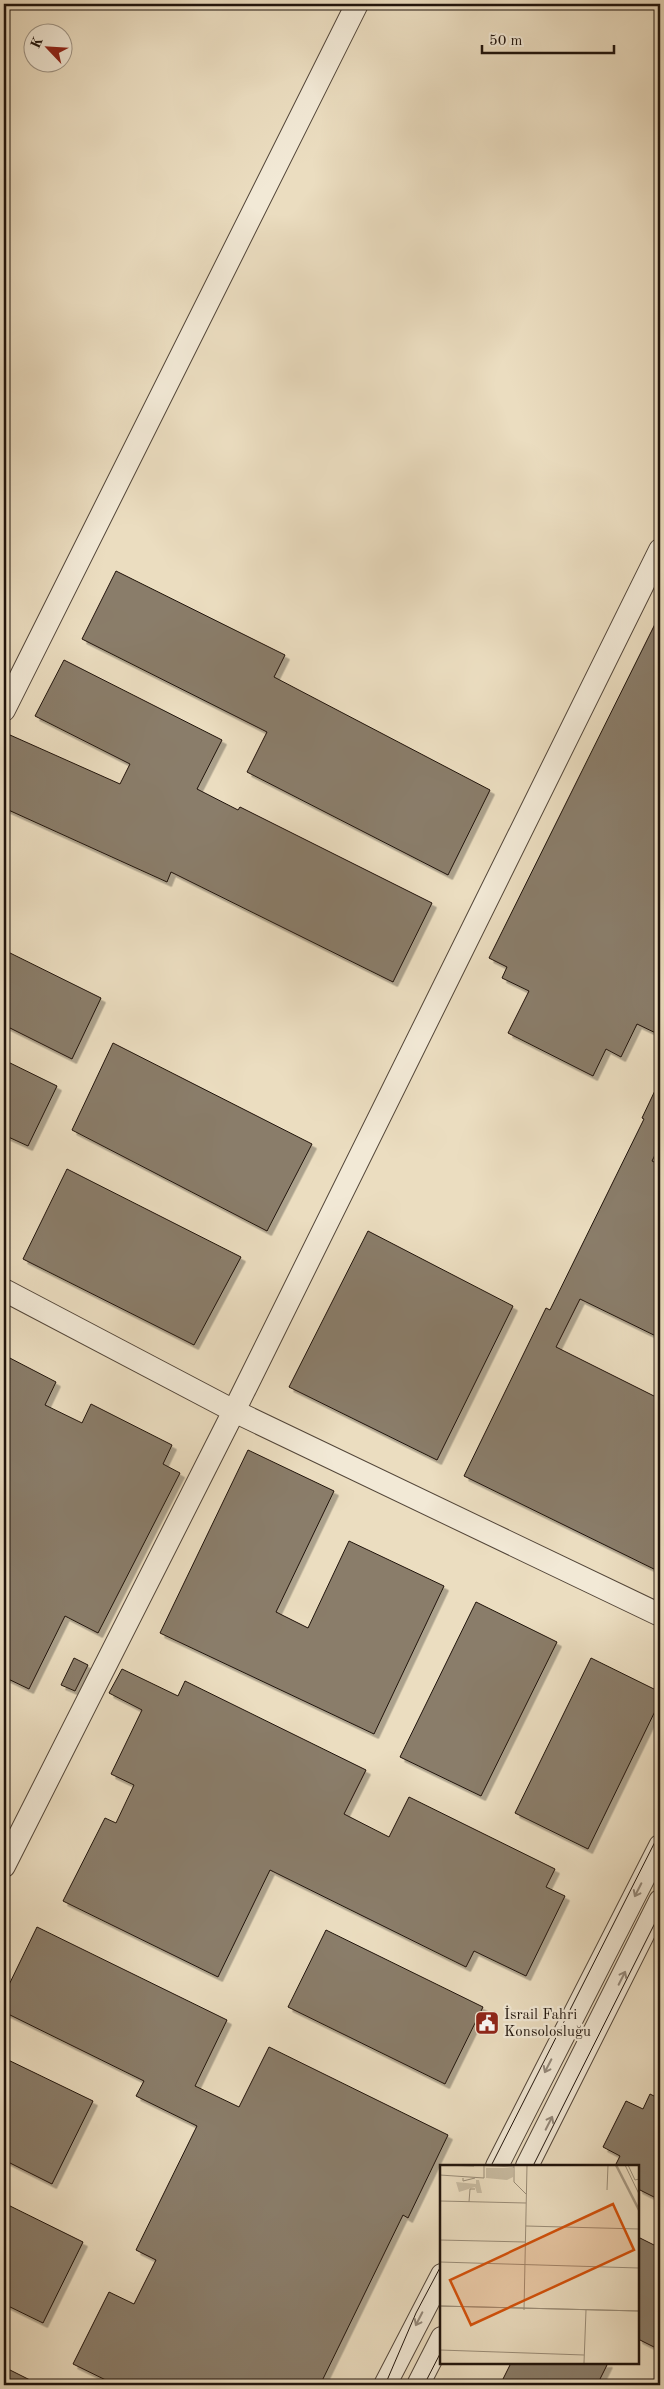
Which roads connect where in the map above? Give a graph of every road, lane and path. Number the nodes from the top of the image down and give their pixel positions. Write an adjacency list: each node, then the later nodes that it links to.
1 (357, 4): 3 (street)
2 (660, 550): 5 (street)
3 (4, 710)
4 (4, 1290): 5 (street)
5 (234, 1411): 6 (street); 8 (street)
6 (660, 1614)
7 (660, 1846): 10 (street, one-way to 10)
8 (4, 1866)
9 (660, 1901): 11 (street, one-way to 9)
10 (498, 2165)
11 (528, 2165)
12 (440, 2279): 14 (street, one-way to 14)
13 (440, 2342): 15 (street)
14 (385, 2385)
15 (418, 2385)

